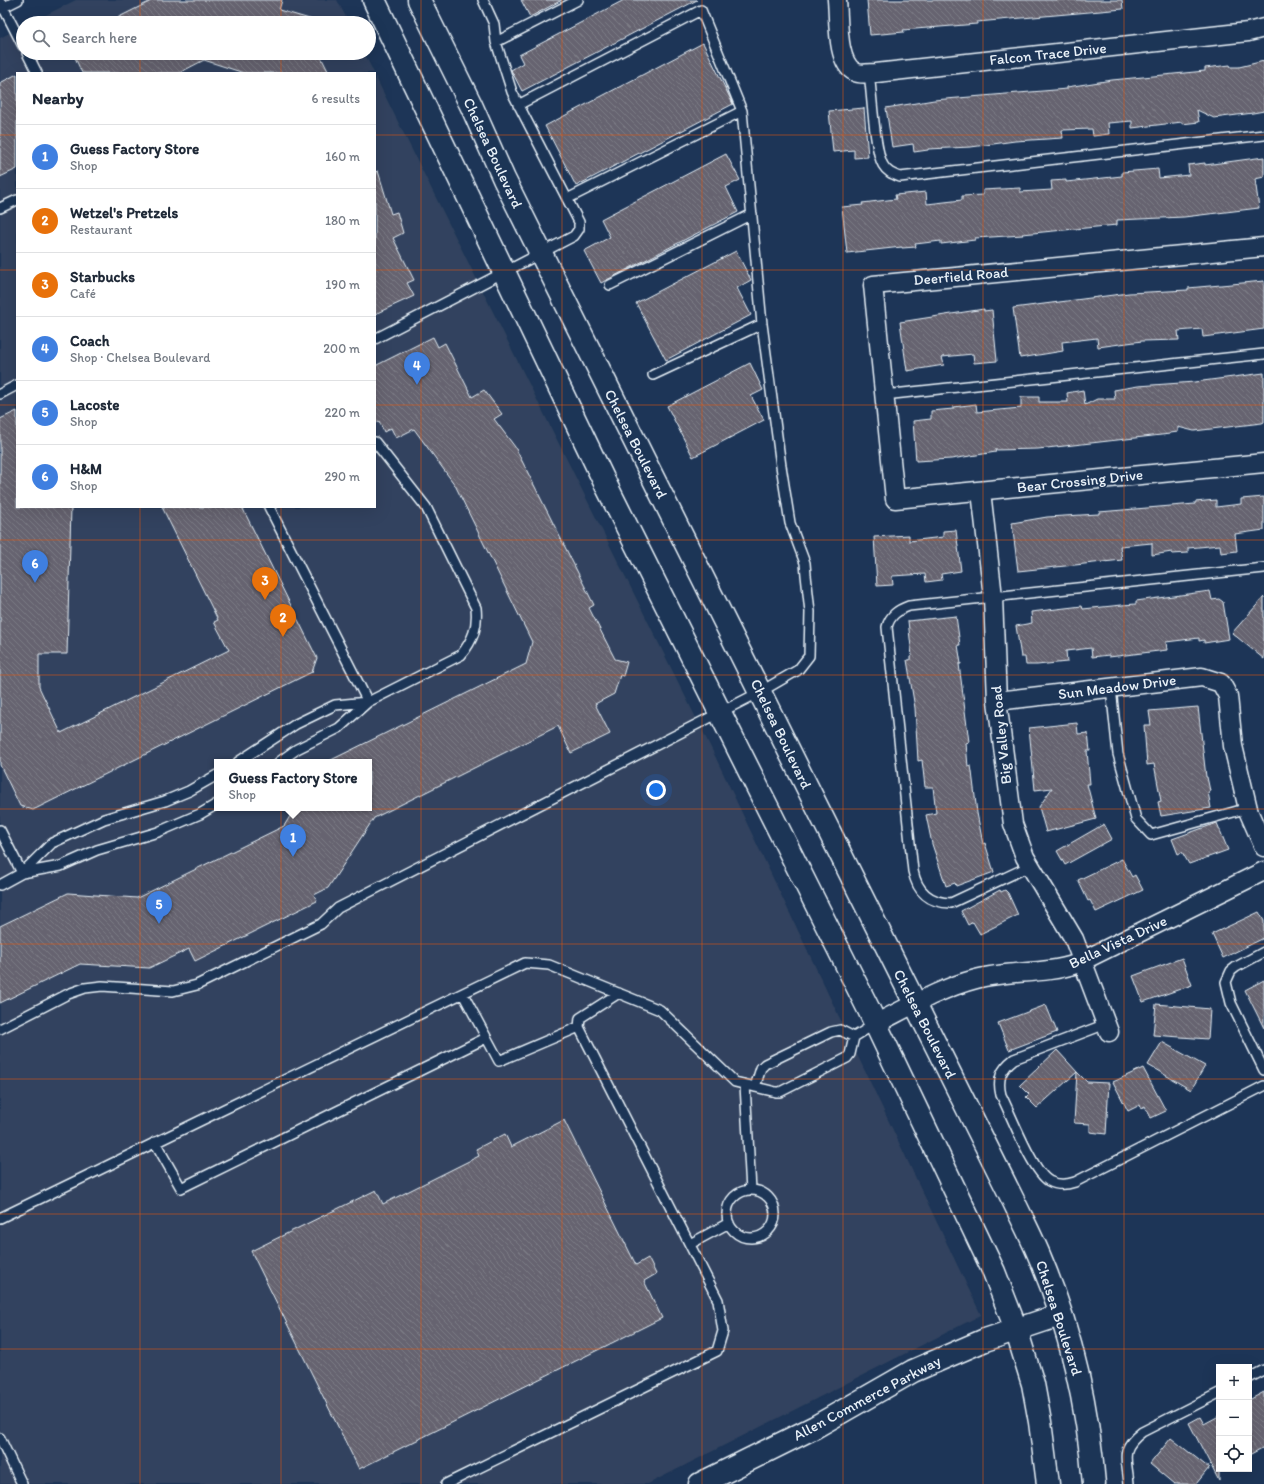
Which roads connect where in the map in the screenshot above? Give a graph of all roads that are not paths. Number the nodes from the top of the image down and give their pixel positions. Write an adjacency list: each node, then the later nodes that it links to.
1 (18, 0): 7 (lane)
2 (374, 0): 23 (main road)
3 (419, 0): 22 (main road, Chelsea Boulevard)
4 (483, 0): 10 (lane)
5 (578, 0): 10 (lane)
6 (837, 0): 13 (street, Falcon Trace Drive)
7 (2, 4): 9 (lane)
8 (1264, 28): 13 (street, Falcon Trace Drive)
9 (16, 32)
10 (496, 42): 14 (lane)
11 (30, 60): 12 (lane)
12 (36, 72)
13 (869, 73): 16 (lane)
14 (518, 105): 15 (lane); 17 (lane)
15 (742, 111): 17 (lane); 20 (lane)
16 (1264, 135)
17 (567, 199): 22 (lane)
18 (16, 200): 19 (lane)
19 (0, 208)
20 (752, 214): 24 (lane); 25 (lane)
21 (1264, 247): 31 (street, Deerfield Road)
22 (541, 254): 23 (lane); 40 (main road, Chelsea Boulevard)
23 (506, 272): 26 (lane); 43 (main road)
24 (610, 285)
25 (762, 324): 28 (lane); 40 (lane)
26 (376, 338)
27 (1264, 354): 31 (lane)
28 (653, 375)
29 (16, 386): 30 (lane)
30 (0, 394)
31 (884, 395): 35 (street, Deerfield Road)
32 (376, 443): 42 (lane)
33 (1264, 463): 34 (street, Bear Crossing Drive)
34 (981, 491): 35 (street, Bear Crossing Drive); 38 (street, Big Valley Road)
35 (895, 499)
36 (270, 508): 42 (lane)
37 (1264, 568): 38 (lane)
38 (993, 597): 41 (street, Big Valley Road); 51 (lane)
39 (1111, 688): 41 (street, Sun Meadow Drive); 48 (street, Sun Meadow Drive); 48 (lane)
40 (760, 692): 43 (lane); 59 (main road, Chelsea Boulevard)
41 (997, 701): 51 (street, Big Valley Road)
42 (368, 702): 44 (lane); 45 (lane)
43 (720, 712): 60 (main road); 63 (lane)
44 (243, 759)
45 (283, 759)
46 (214, 777): 53 (lane)
47 (214, 806): 53 (lane)
48 (1248, 808): 50 (street)
49 (0, 830): 53 (lane)
50 (1264, 847)
51 (1030, 866): 56 (street, Big Valley Road)
52 (1264, 871): 56 (street, Bella Vista Drive)
53 (22, 873): 54 (lane)
54 (0, 885)
55 (1264, 952): 66 (lane)
56 (1082, 961): 59 (street, Bella Vista Drive); 62 (street, Big Valley Road)
57 (619, 993): 58 (lane); 61 (lane); 67 (lane)
58 (463, 994): 65 (lane); 70 (lane)
59 (915, 1004): 60 (street, Bella Vista Drive); 75 (main road, Chelsea Boulevard)
60 (875, 1024): 64 (lane); 76 (main road)
61 (579, 1028): 65 (lane); 74 (lane)
62 (1108, 1028): 68 (lane)
63 (0, 1029)
64 (854, 1037): 69 (lane); 69 (lane)
65 (486, 1038): 70 (lane)
66 (1264, 1070)
67 (745, 1085): 69 (lane); 71 (lane)
68 (1264, 1086)
69 (755, 1087)
70 (155, 1142): 72 (lane)
71 (751, 1190): 73 (lane); 73 (lane)
72 (0, 1218)
73 (729, 1223): 74 (lane)
74 (690, 1244): 82 (lane)
75 (1060, 1315): 76 (main road, Allen Commerce Parkway); 85 (main road, Chelsea Boulevard)
76 (1016, 1329): 83 (main road, Allen Commerce Parkway); 84 (main road)
77 (1264, 1370): 78 (lane)
78 (1252, 1376)
79 (1216, 1395): 86 (lane)
80 (0, 1438): 81 (lane)
81 (22, 1484)
82 (446, 1484)
83 (700, 1484)
84 (1048, 1484)
85 (1094, 1484)
86 (1129, 1484)

